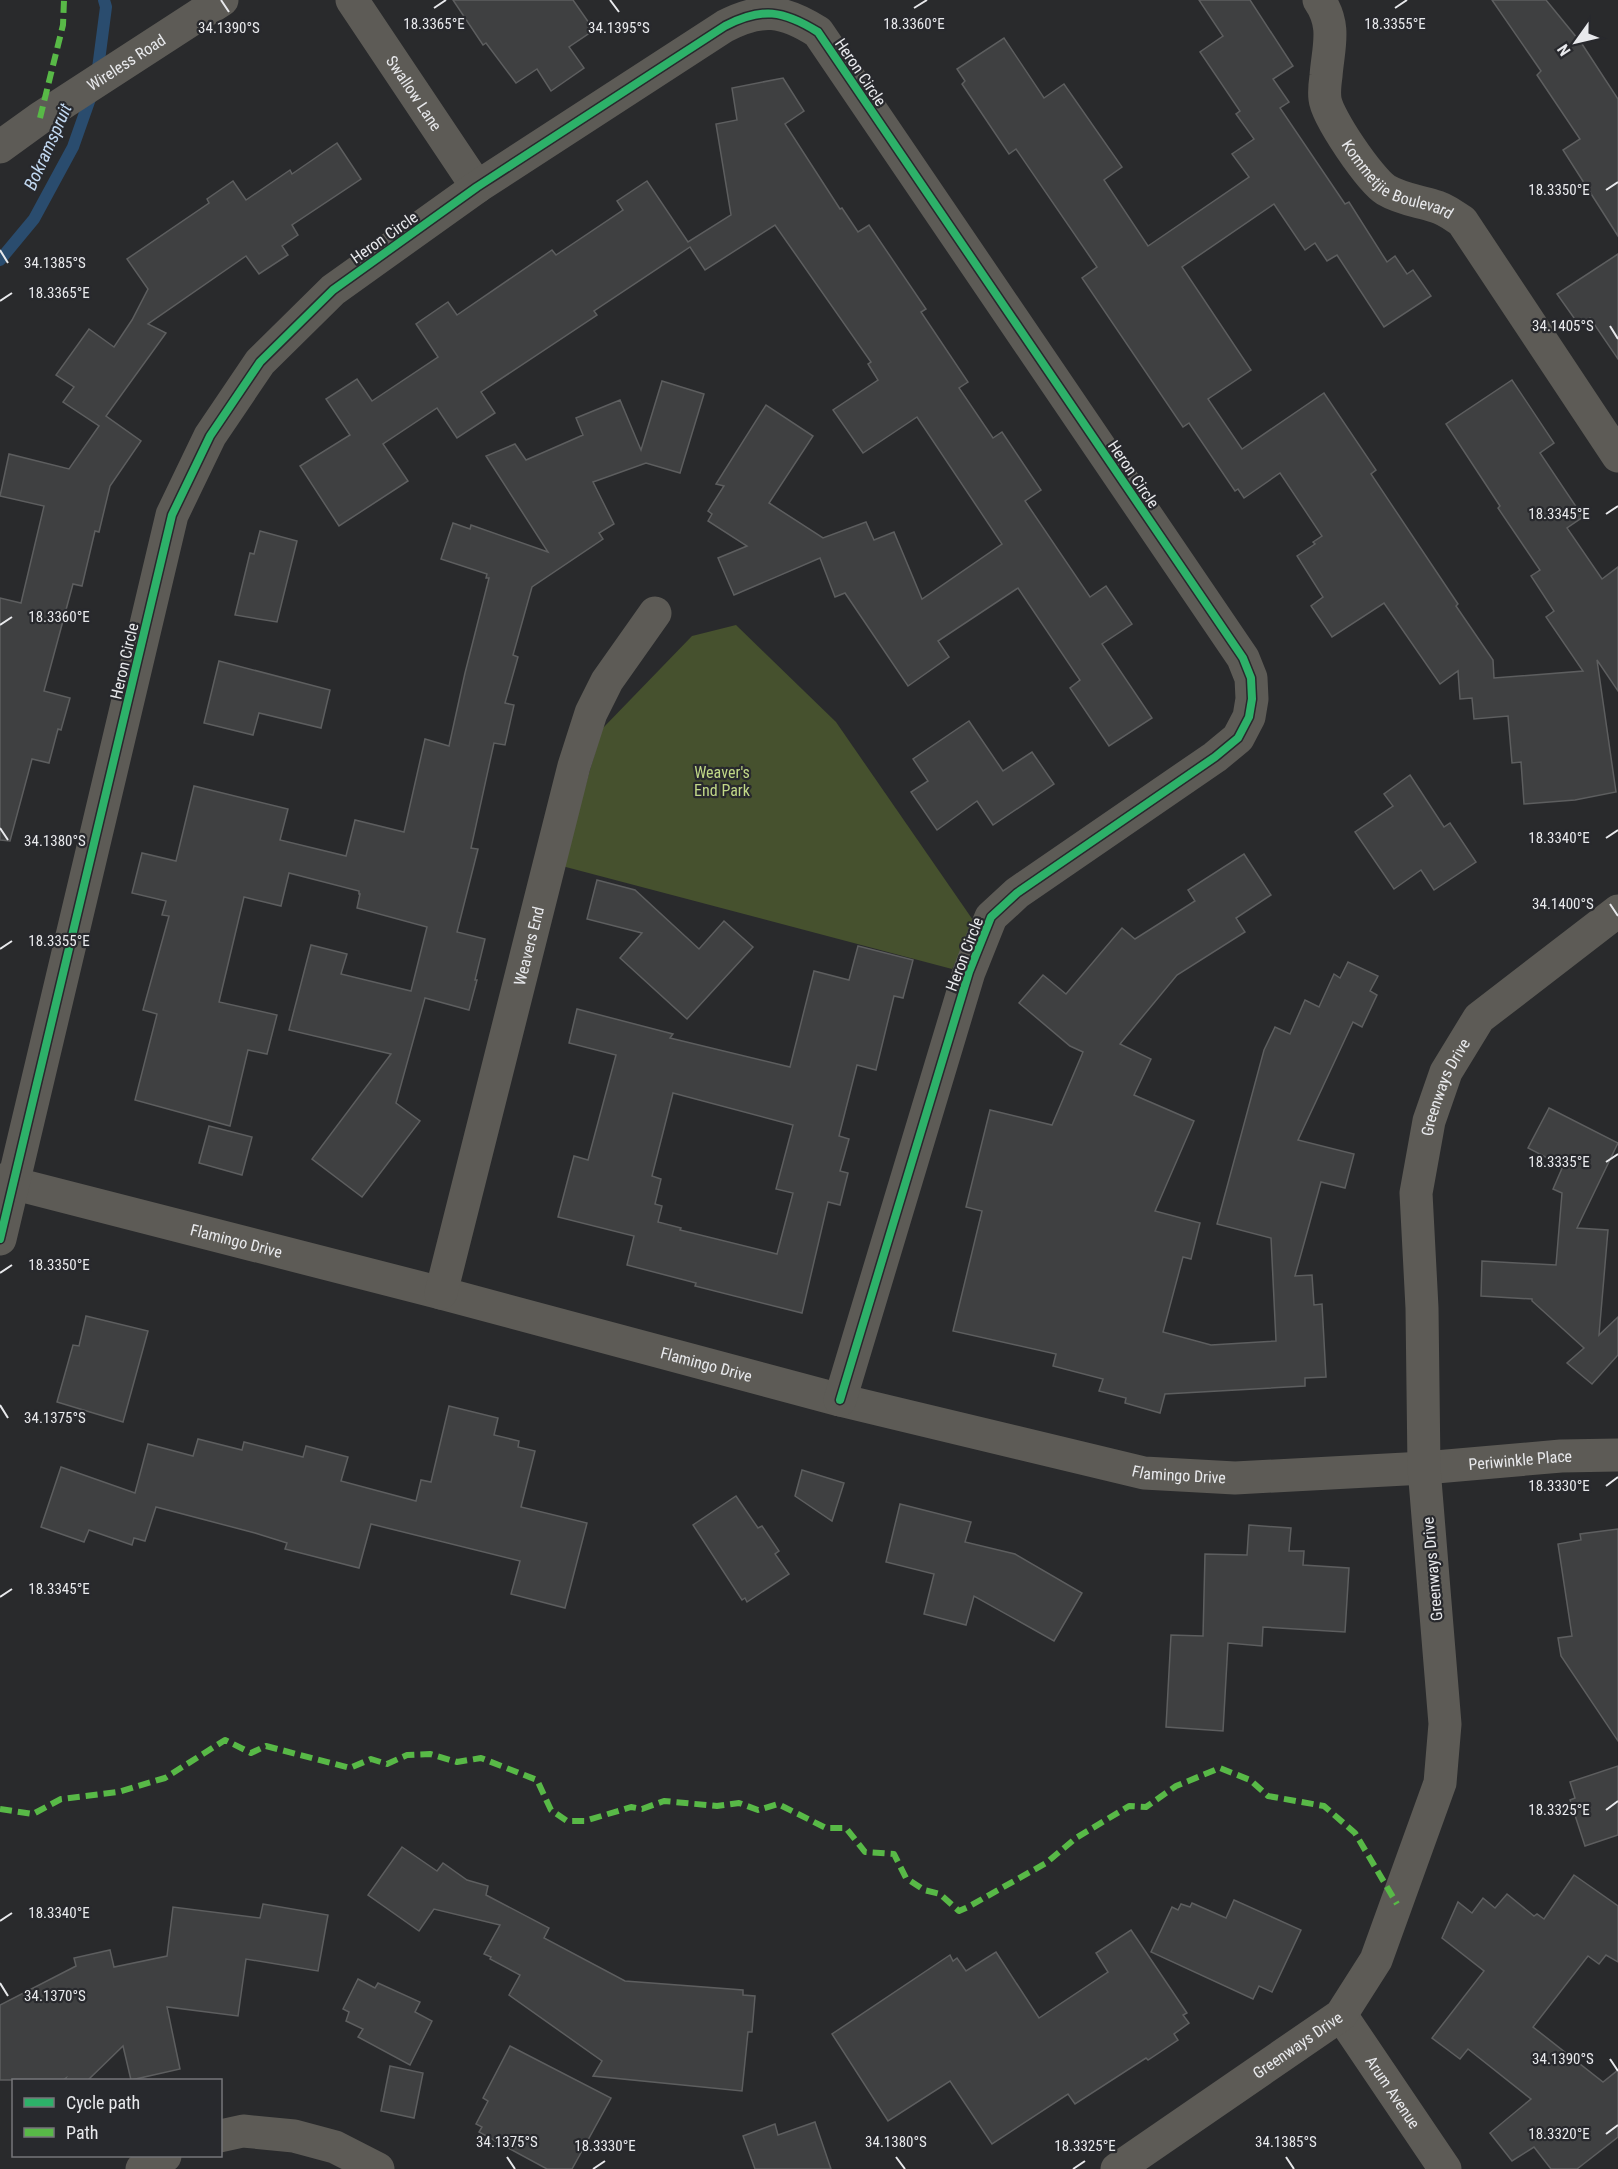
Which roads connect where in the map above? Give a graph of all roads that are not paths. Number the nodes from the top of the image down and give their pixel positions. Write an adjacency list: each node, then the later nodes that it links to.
1 (222, 0): 4 (street, Wireless Road)
2 (352, 0): 5 (street, Swallow Lane)
3 (1319, 0): 6 (street, Kommetjie Boulevard)
4 (0, 147)
5 (477, 187): 9 (street, Heron Circle); 12 (street, Heron Circle)
6 (1618, 456)
7 (655, 613): 11 (street, Weavers End)
8 (1618, 911): 14 (street, Greenways Drive)
9 (7, 1182): 10 (street, Heron Circle); 11 (street, Flamingo Drive)
10 (0, 1239)
11 (441, 1293): 12 (street, Flamingo Drive)
12 (840, 1401): 14 (street, Flamingo Drive)
13 (1618, 1455): 14 (street, Periwinkle Place)
14 (1424, 1468): 15 (street, Greenways Drive)
15 (1341, 2015): 20 (street, Greenways Drive); 21 (street, Arum Avenue)
16 (222, 2136): 19 (street)
17 (163, 2157): 18 (street)
18 (142, 2169)
19 (378, 2169)
20 (1118, 2169)
21 (1445, 2169)

